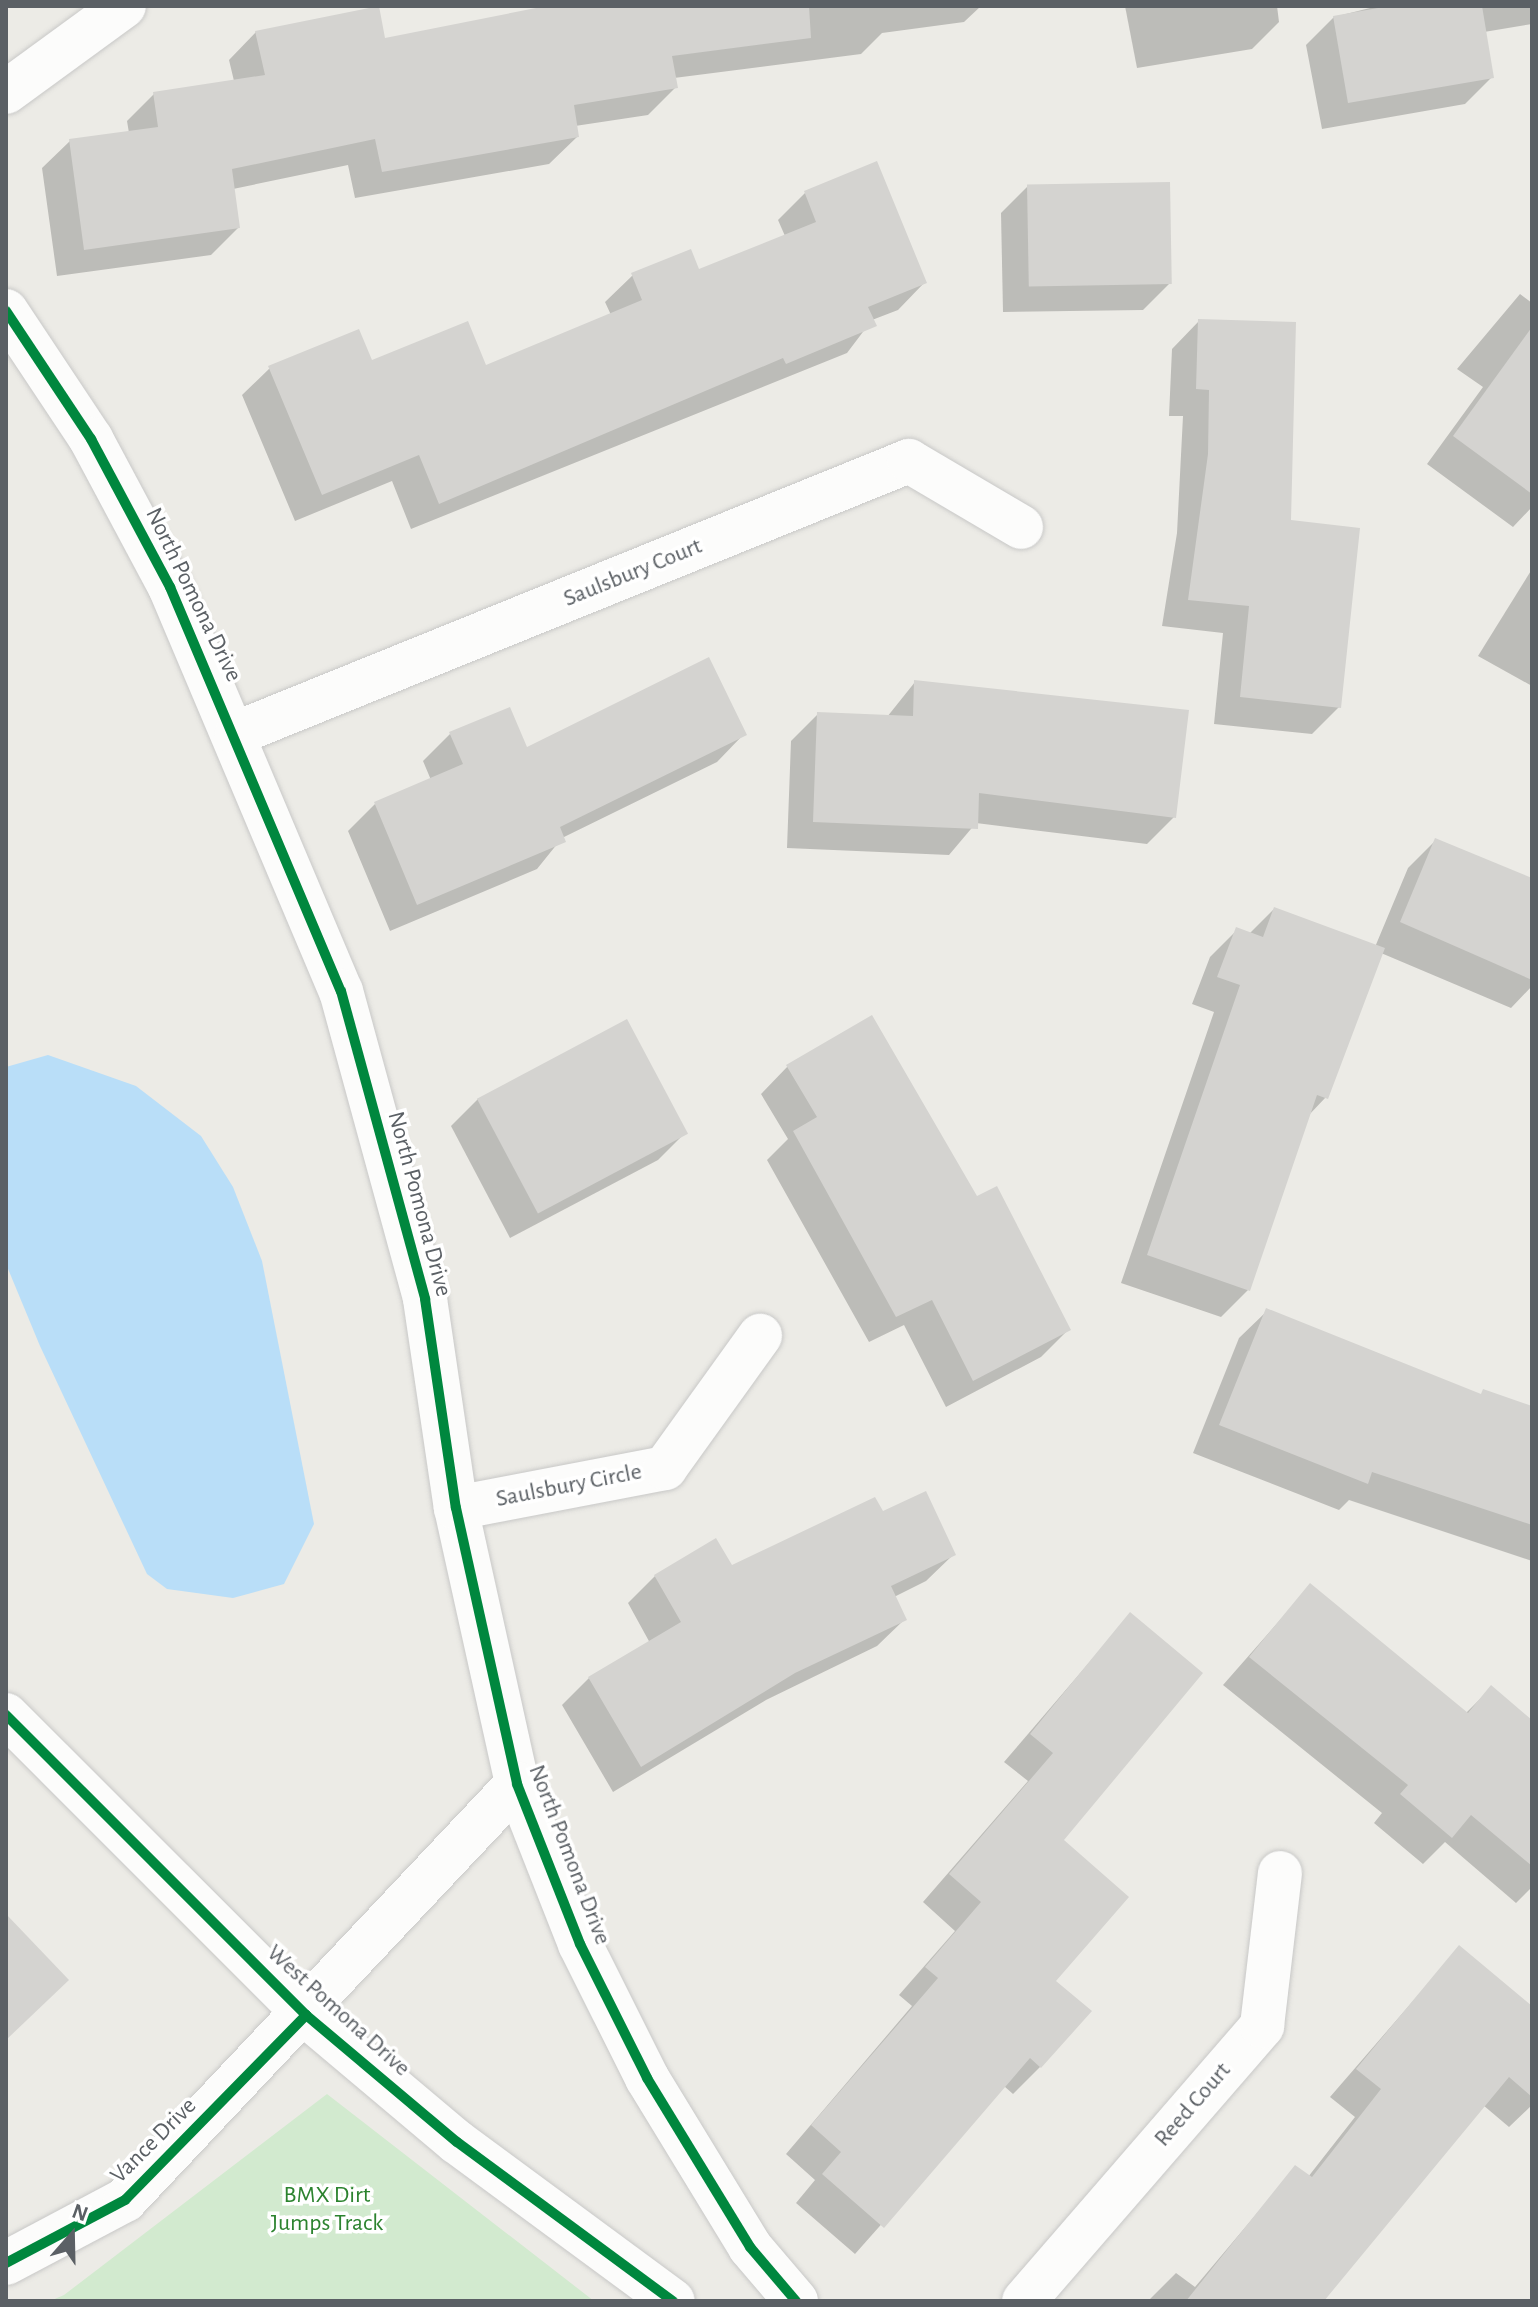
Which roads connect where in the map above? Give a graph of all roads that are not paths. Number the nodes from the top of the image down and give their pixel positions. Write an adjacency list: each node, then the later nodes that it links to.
1 (124, 6): 2 (street)
2 (6, 92)
3 (6, 311): 5 (street, North Pomona Drive)
4 (1021, 527): 5 (street, Saulsbury Court)
5 (237, 733): 7 (street, North Pomona Drive)
6 (760, 1336): 7 (street, Saulsbury Circle)
7 (456, 1508): 9 (street, North Pomona Drive)
8 (6, 1715): 11 (street, West Pomona Drive)
9 (517, 1784): 11 (street, Vance Drive); 14 (street, North Pomona Drive)
10 (1280, 1873): 15 (street, Reed Court)
11 (306, 2015): 12 (street, Vance Drive); 13 (street, West Pomona Drive)
12 (6, 2263)
13 (673, 2301)
14 (796, 2301)
15 (1024, 2301)

